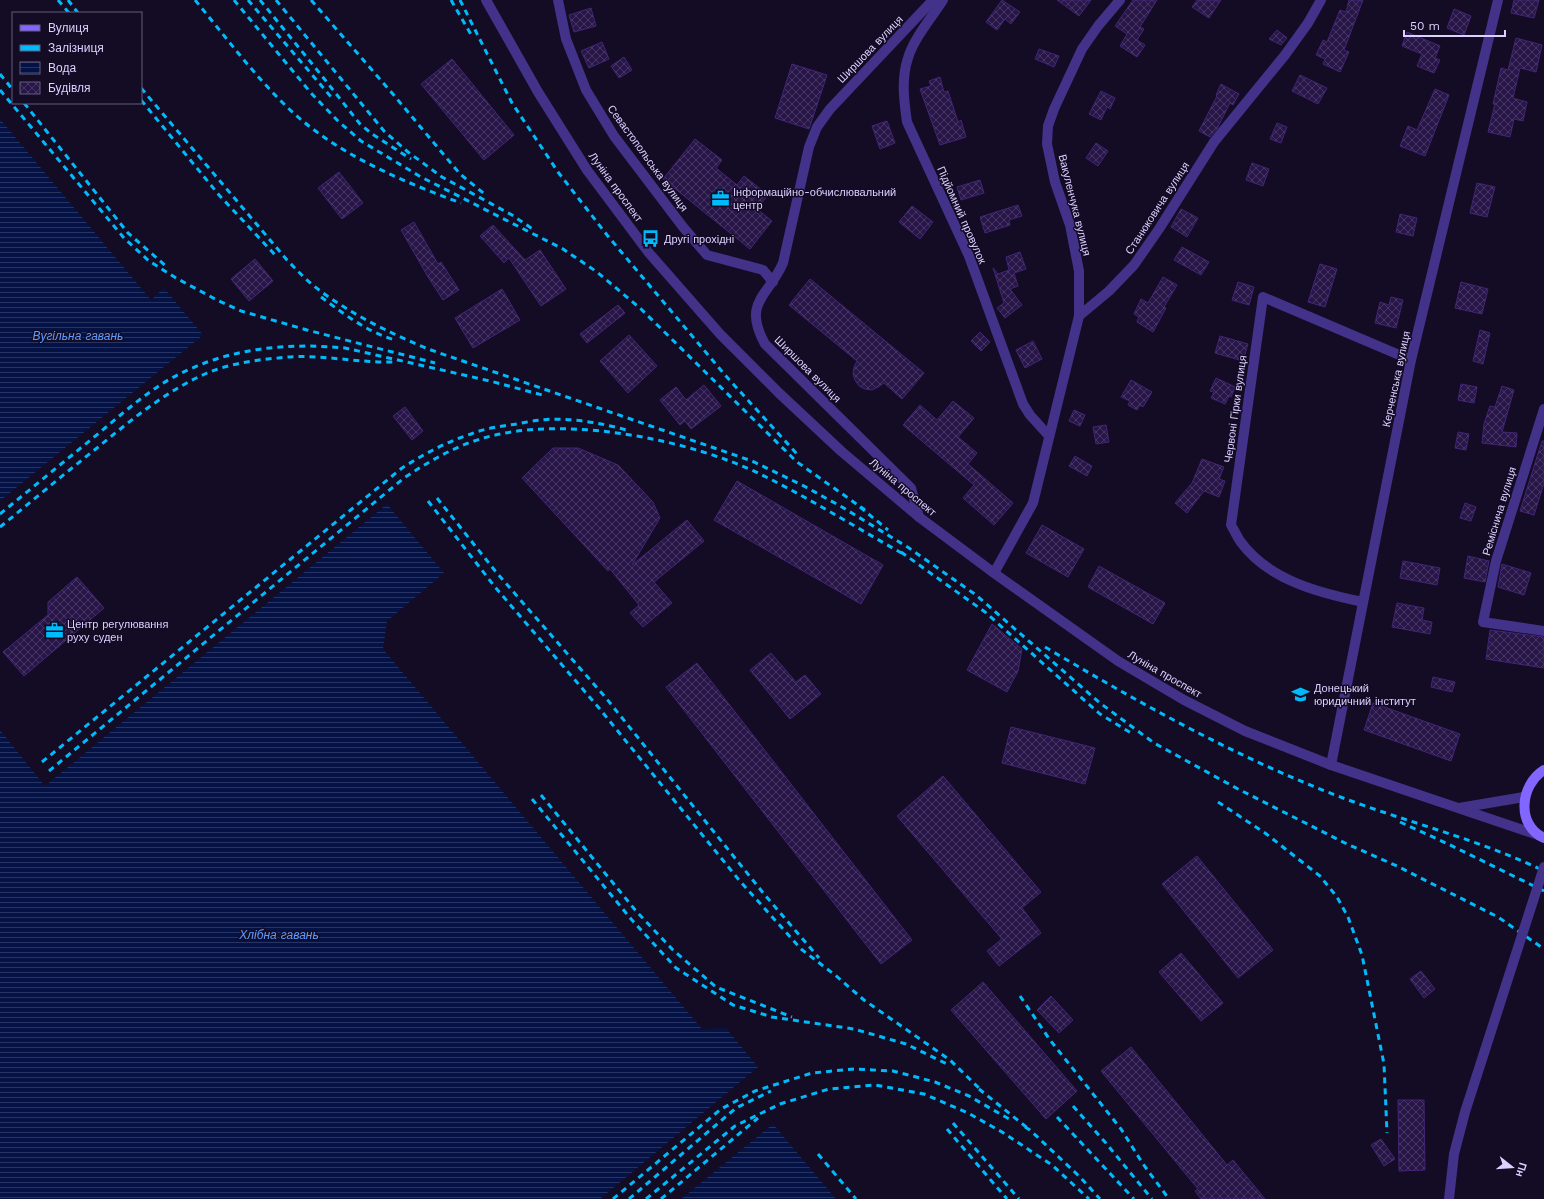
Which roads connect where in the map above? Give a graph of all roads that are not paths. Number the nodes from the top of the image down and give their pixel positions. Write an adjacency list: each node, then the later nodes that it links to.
1 (486, 0): 13 (street, Луніна проспект)
2 (558, 0): 8 (street, Севастопольська вулиця)
3 (934, 0): 8 (street, Ширшова вулиця)
4 (943, 0): 12 (street, Підйомний провулок)
5 (1120, 0): 9 (street, Вакуленчука вулиця)
6 (1321, 0): 9 (street, Станюковича вулиця)
7 (1498, 0): 10 (street, Керченська вулиця)
8 (773, 282): 13 (street, Ширшова вулиця)
9 (1079, 316): 12 (street)
10 (1411, 360): 15 (street, Керченська вулиця); 15 (street, Червоні Гірки вулиця)
11 (1544, 409): 16 (street, Реміснича вулиця)
12 (1049, 436): 14 (street)
13 (919, 517): 14 (street, Луніна проспект)
14 (994, 573): 17 (street, Луніна проспект)
15 (1363, 602): 17 (street, Керченська вулиця)
16 (1544, 631)
17 (1331, 766): 20 (street, Луніна проспект)
18 (1544, 770): 19 (main road)
19 (1524, 797): 20 (street, Луніна проспект); 21 (main road)
20 (1458, 808): 21 (street, Луніна проспект)
21 (1542, 837)
22 (1544, 867): 23 (street, bridge)
23 (1449, 1199)

